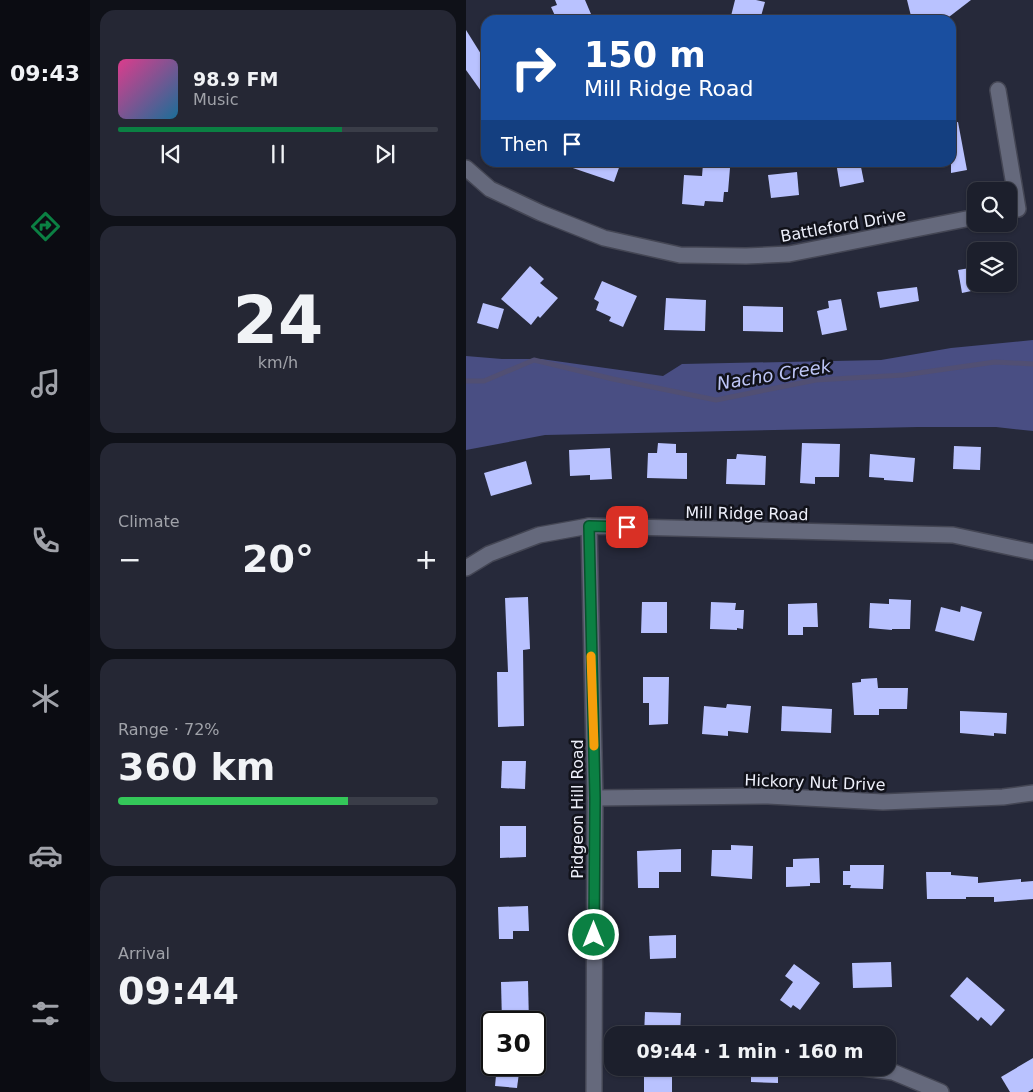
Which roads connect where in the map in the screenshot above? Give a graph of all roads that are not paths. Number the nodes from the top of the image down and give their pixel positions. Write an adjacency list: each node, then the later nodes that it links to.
1 (998, 90): 3 (street)
2 (466, 168): 4 (street, Battleford Drive)
3 (1020, 208)
4 (967, 219)
5 (589, 526): 6 (street, Mill Ridge Road); 7 (street, Mill Ridge Road); 9 (street, Pidgeon Hill Road)
6 (1033, 552)
7 (466, 568)
8 (1033, 793): 9 (street, Hickory Nut Drive)
9 (595, 798): 11 (street, Pidgeon Hill Road)
10 (896, 1073): 12 (street)
11 (594, 1092)
12 (940, 1092)

